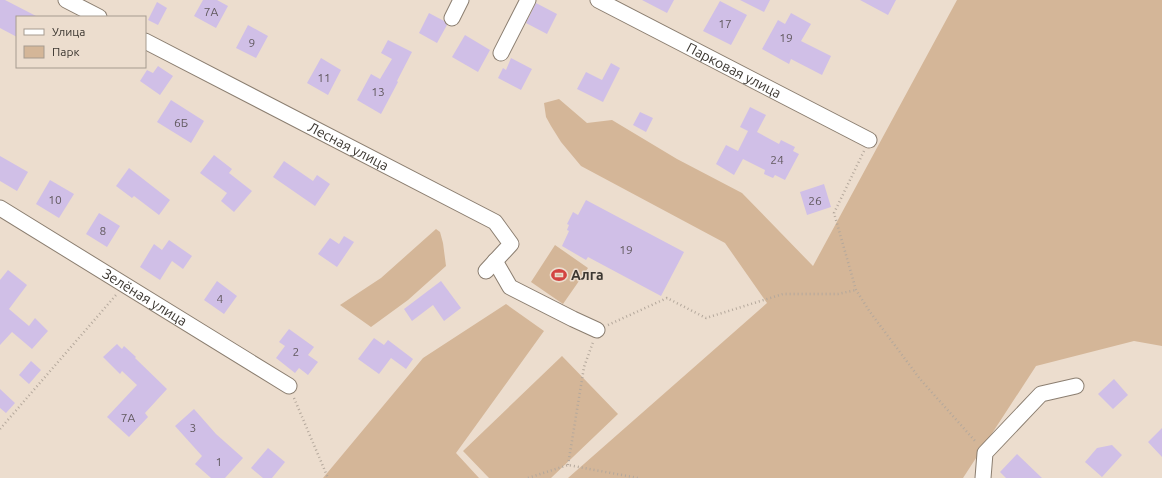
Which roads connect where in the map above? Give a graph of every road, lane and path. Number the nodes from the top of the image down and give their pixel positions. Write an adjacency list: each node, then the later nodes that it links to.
1 (66, 0): 5 (street)
2 (461, 0): 6 (street)
3 (528, 0): 8 (street)
4 (598, 0): 9 (street, Парковая улица)
5 (97, 16)
6 (452, 18)
7 (146, 42): 13 (street, Лесная улица)
8 (501, 53)
9 (870, 140): 12 (path)
10 (0, 208): 11 (street, Зелёная улица)
11 (125, 285): 14 (street, Зелёная улица); 16 (path)
12 (856, 290): 13 (path); 17 (path)
13 (597, 330): 18 (path)
14 (290, 386): 19 (path)
15 (1076, 386): 17 (street)
16 (0, 429)
17 (985, 452): 22 (street)
18 (568, 465): 20 (path); 21 (path)
19 (328, 478)
20 (528, 478)
21 (638, 478)
22 (983, 478)

